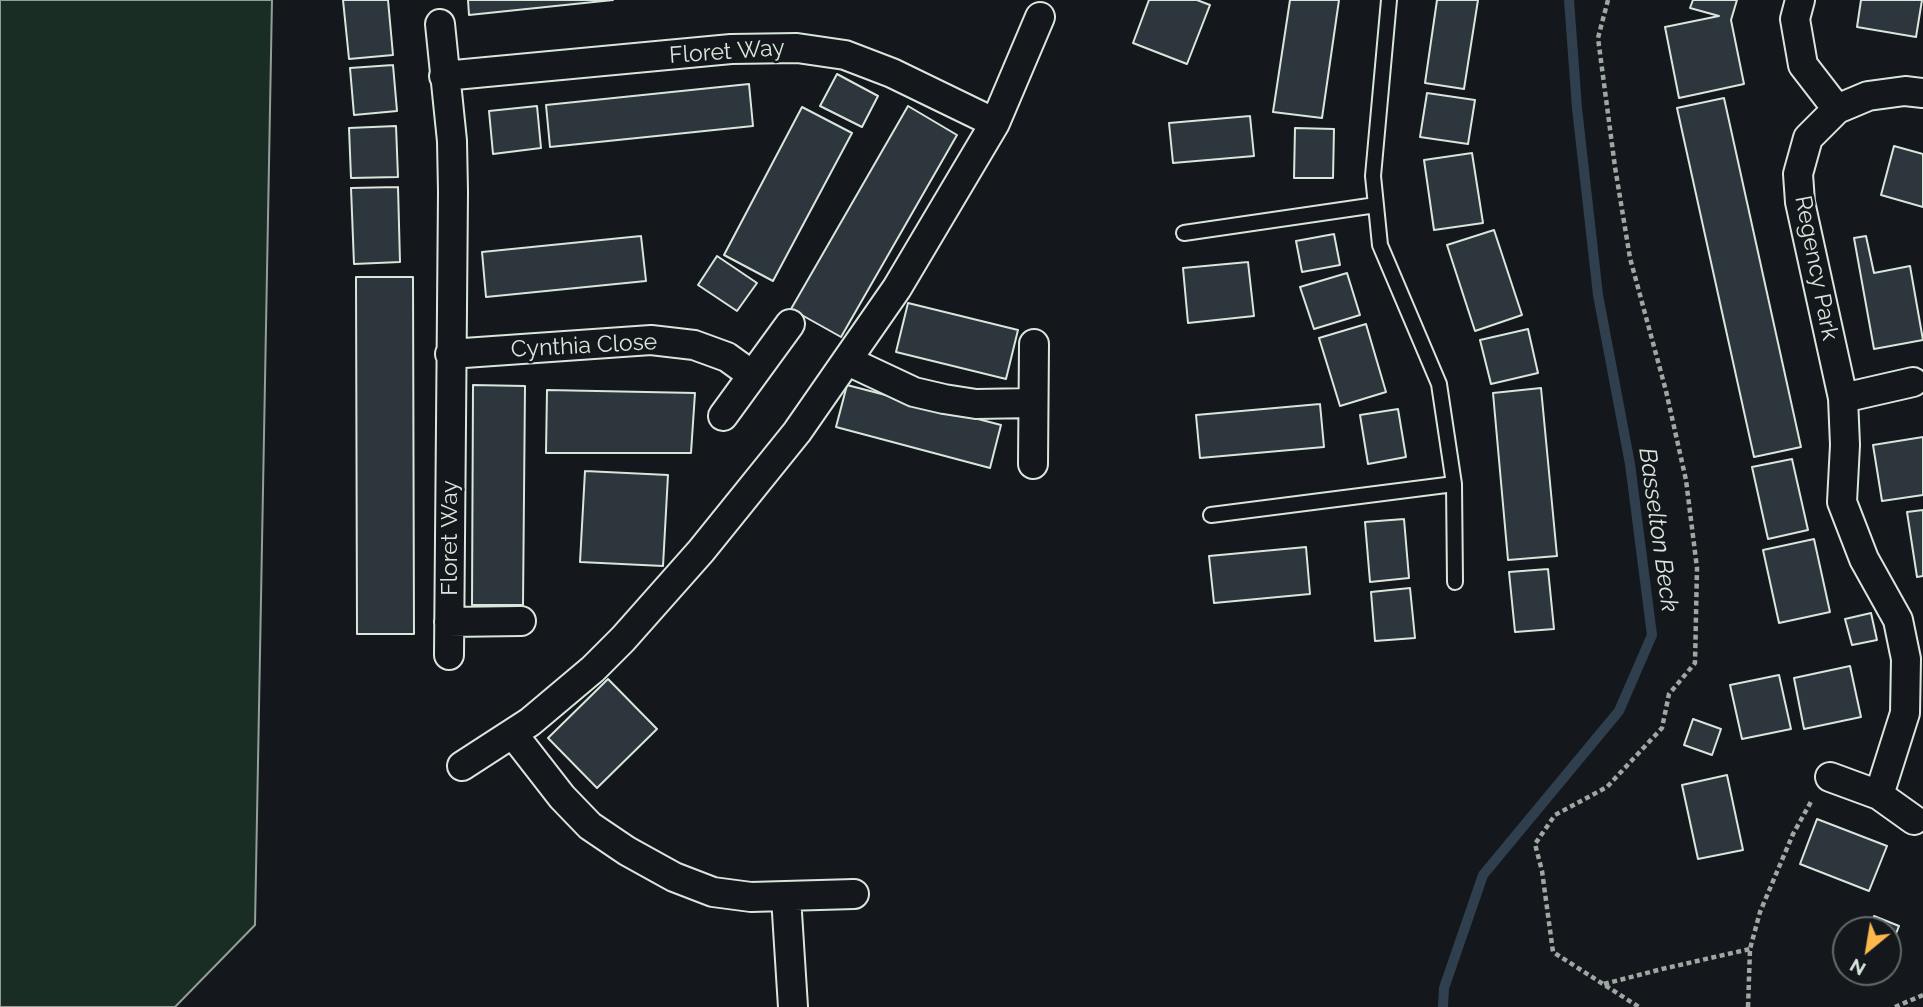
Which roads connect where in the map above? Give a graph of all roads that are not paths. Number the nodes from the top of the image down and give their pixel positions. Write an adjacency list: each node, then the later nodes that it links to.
1 (1389, 0): 9 (lane)
2 (1800, 0): 7 (street)
3 (1043, 9): 8 (street)
4 (440, 24): 5 (street, Floret Way)
5 (444, 76): 8 (street, Floret Way); 13 (street, Floret Way)
6 (1923, 93): 7 (street, Regency Park)
7 (1837, 109): 17 (street, Regency Park)
8 (995, 123): 14 (street)
9 (1376, 205): 10 (lane); 21 (lane)
10 (1184, 233)
11 (790, 324): 15 (street)
12 (1034, 344): 18 (street)
13 (450, 354): 15 (street, Cynthia Close); 25 (street, Floret Way)
14 (848, 361): 18 (street); 27 (street)
15 (752, 375): 19 (street)
16 (1913, 382): 17 (street)
17 (1843, 398): 30 (street, Regency Park)
18 (1033, 403): 20 (street)
19 (723, 416)
20 (1033, 464)
21 (1454, 484): 22 (lane); 23 (lane)
22 (1211, 515)
23 (1455, 582)
24 (521, 621): 25 (street, Floret Way)
25 (449, 622): 26 (street, Floret Way)
26 (449, 655)
27 (513, 734): 28 (street); 33 (street)
28 (462, 766)
29 (1830, 777): 30 (street)
30 (1879, 795): 31 (street)
31 (1914, 820)
32 (854, 894): 33 (street)
33 (786, 897): 34 (street)
34 (793, 1007)

